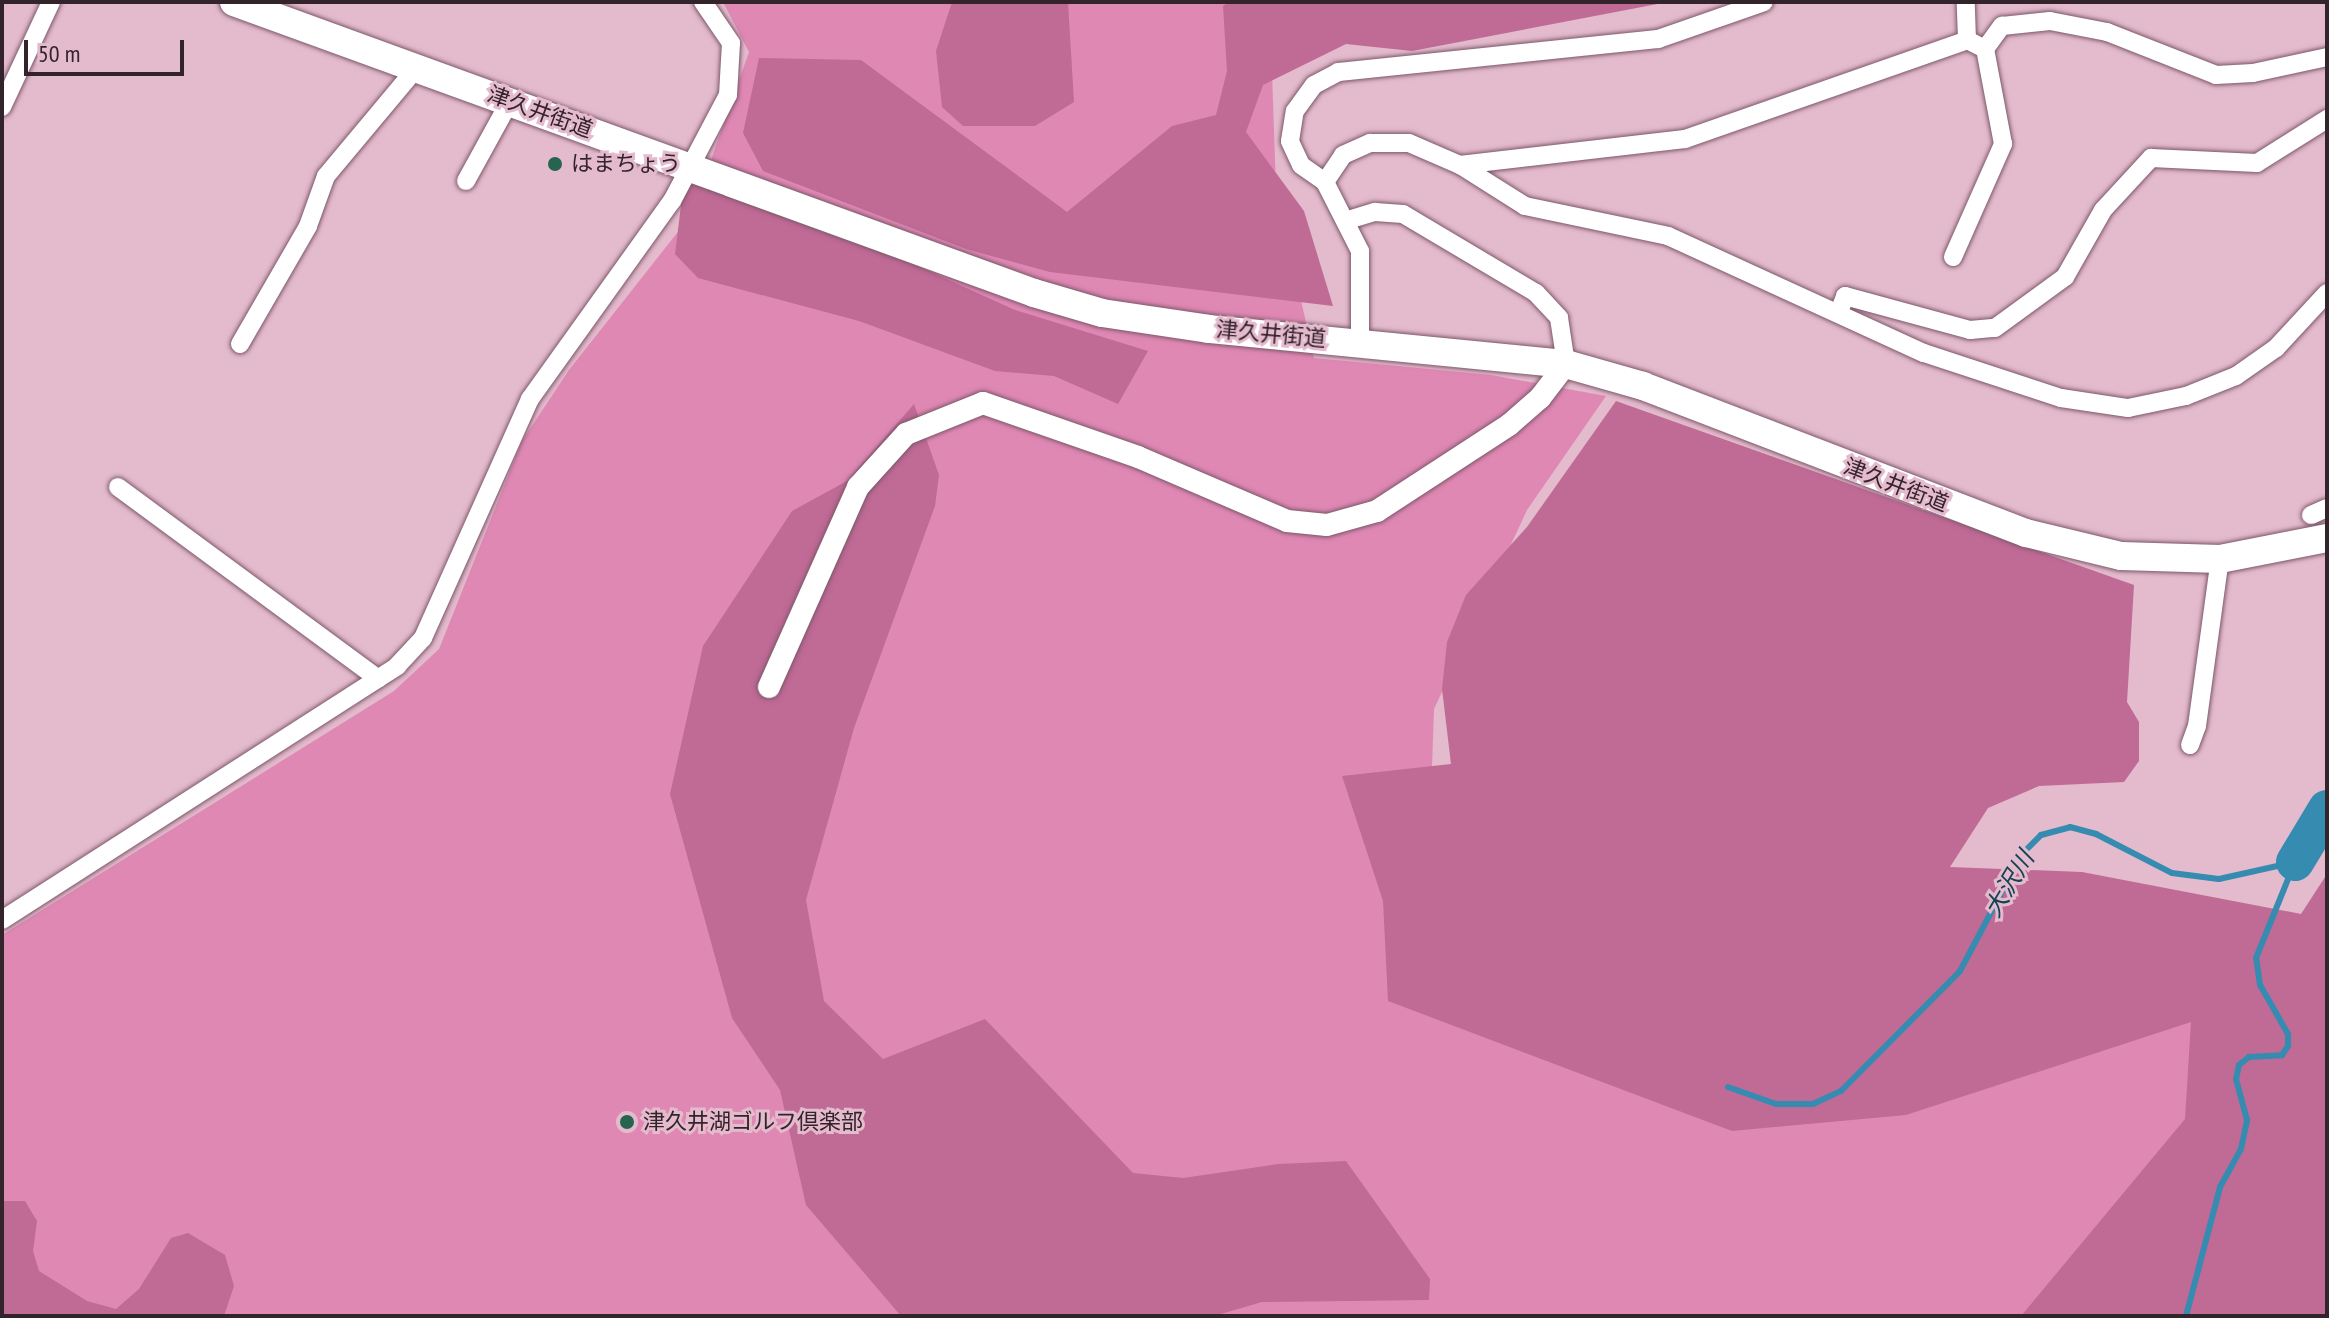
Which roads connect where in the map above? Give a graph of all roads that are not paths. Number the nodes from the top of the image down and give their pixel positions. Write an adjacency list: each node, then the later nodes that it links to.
1 (51, 2): 11 (street)
2 (234, 2): 9 (highway, 津久井街道)
3 (703, 2): 14 (street)
4 (1764, 2): 16 (street)
5 (1966, 2): 6 (street)
6 (1967, 40): 7 (street); 13 (street)
7 (1985, 49): 8 (street); 18 (street)
8 (2327, 57)
9 (417, 67): 10 (highway, 津久井街道); 22 (street)
10 (510, 101): 14 (highway, 津久井街道); 15 (street)
11 (2, 107)
12 (2327, 119): 20 (street)
13 (1460, 165): 16 (street); 20 (street)
14 (691, 167): 21 (highway, 津久井街道); 27 (street)
15 (466, 181)
16 (1325, 182): 17 (street)
17 (1348, 220): 21 (street); 23 (street)
18 (1953, 257)
19 (2327, 293): 20 (street)
20 (1839, 312)
21 (1360, 343): 23 (highway, 津久井街道)
22 (240, 344)
23 (1566, 364): 26 (highway, 津久井街道); 28 (street)
24 (118, 487): 27 (street)
25 (2322, 520): 26 (highway, 津久井街道)
26 (2220, 559): 29 (street)
27 (378, 679): 30 (street)
28 (769, 687)
29 (2190, 745)
30 (2, 920)

